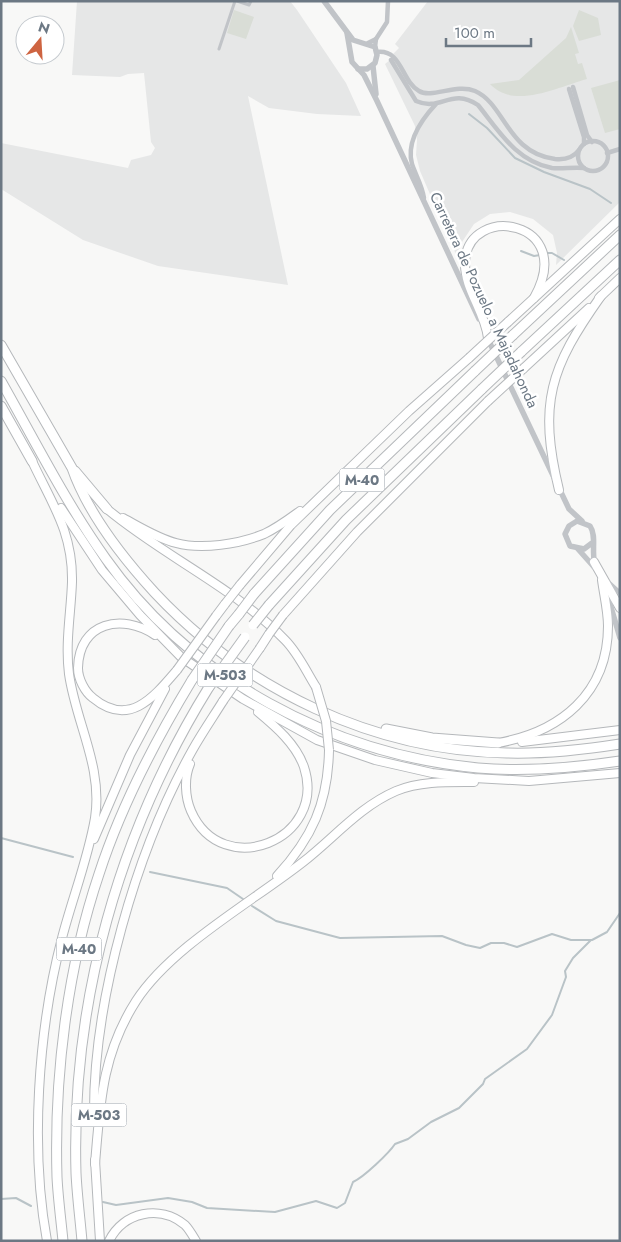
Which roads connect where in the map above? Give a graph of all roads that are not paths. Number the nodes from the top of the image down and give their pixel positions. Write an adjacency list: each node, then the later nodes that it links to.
1 (236, 1): 2 (street); 9 (street)
2 (251, 1)
3 (324, 1): 5 (street)
4 (388, 1): 6 (street)
5 (347, 33): 8 (street); 11 (street)
6 (376, 39): 7 (street); 10 (street)
7 (368, 43): 8 (street); 10 (street)
8 (361, 44): 11 (street)
9 (219, 49)
10 (376, 50): 13 (street); 20 (street)
11 (351, 52): 14 (street)
12 (391, 60): 16 (street)
13 (373, 66): 14 (street); 15 (street, Carretera de Pozuelo a Majadahonda)
14 (358, 68): 15 (street, Carretera de Pozuelo a Majadahonda)
15 (377, 101): 23 (street, Carretera de Pozuelo a Majadahonda)
16 (436, 104): 22 (street); 23 (street)
17 (592, 142): 18 (street); 18 (street); 21 (street)
18 (584, 144): 20 (street)
19 (620, 149): 21 (street)
20 (579, 150): 22 (street)
21 (607, 153): 22 (street)
22 (584, 168)
23 (424, 201): 30 (street, Carretera de Pozuelo a Majadahonda)
24 (620, 219): 29 (highway)
25 (620, 235): 66 (highway, M-40, bridge)
26 (620, 260): 67 (highway, M-40, bridge)
27 (620, 278): 28 (highway)
28 (601, 296): 36 (highway); 53 (highway, bridge)
29 (534, 298): 30 (highway); 37 (highway, bridge)
30 (488, 338): 36 (street, Carretera de Pozuelo a Majadahonda)
31 (1, 345): 35 (highway, M-503)
32 (1, 381): 57 (highway, M-503)
33 (1, 406): 34 (highway)
34 (32, 461): 49 (highway, M-503); 60 (highway)
35 (72, 468): 38 (highway, M-503); 52 (highway, M-503)
36 (559, 490): 39 (street, Carretera de Pozuelo a Majadahonda)
37 (317, 501): 38 (highway); 50 (highway, bridge)
38 (107, 509): 61 (highway, M-503, bridge)
39 (569, 509): 40 (street, Carretera de Pozuelo a Majadahonda); 41 (street, Carretera de Pozuelo a Majadahonda)
40 (582, 521): 41 (street); 42 (street)
41 (569, 526): 43 (street)
42 (592, 543): 43 (street); 44 (street)
43 (578, 549): 45 (street)
44 (594, 562): 45 (highway)
45 (602, 579): 46 (street); 47 (highway); 48 (street); 55 (highway, M-503)
46 (620, 593)
47 (620, 608)
48 (620, 638)
49 (166, 642): 50 (highway); 51 (highway, M-503)
50 (177, 670): 60 (highway)
51 (243, 699): 53 (highway); 59 (highway, M-503)
52 (305, 704): 55 (highway, M-503); 56 (highway, M-503)
53 (206, 730): 62 (highway)
54 (620, 730): 55 (highway, M-503)
55 (498, 742)
56 (620, 744)
57 (620, 761)
58 (620, 773): 59 (highway, M-503)
59 (529, 781): 61 (highway, M-503)
60 (83, 866): 63 (highway)
61 (266, 889): 62 (highway, M-503)
62 (95, 1164): 68 (highway)
63 (41, 1208): 64 (highway); 65 (highway)
64 (41, 1241)
65 (47, 1241)
66 (63, 1241)
67 (82, 1241)
68 (100, 1241)
69 (109, 1241): 70 (highway)
70 (196, 1241)

